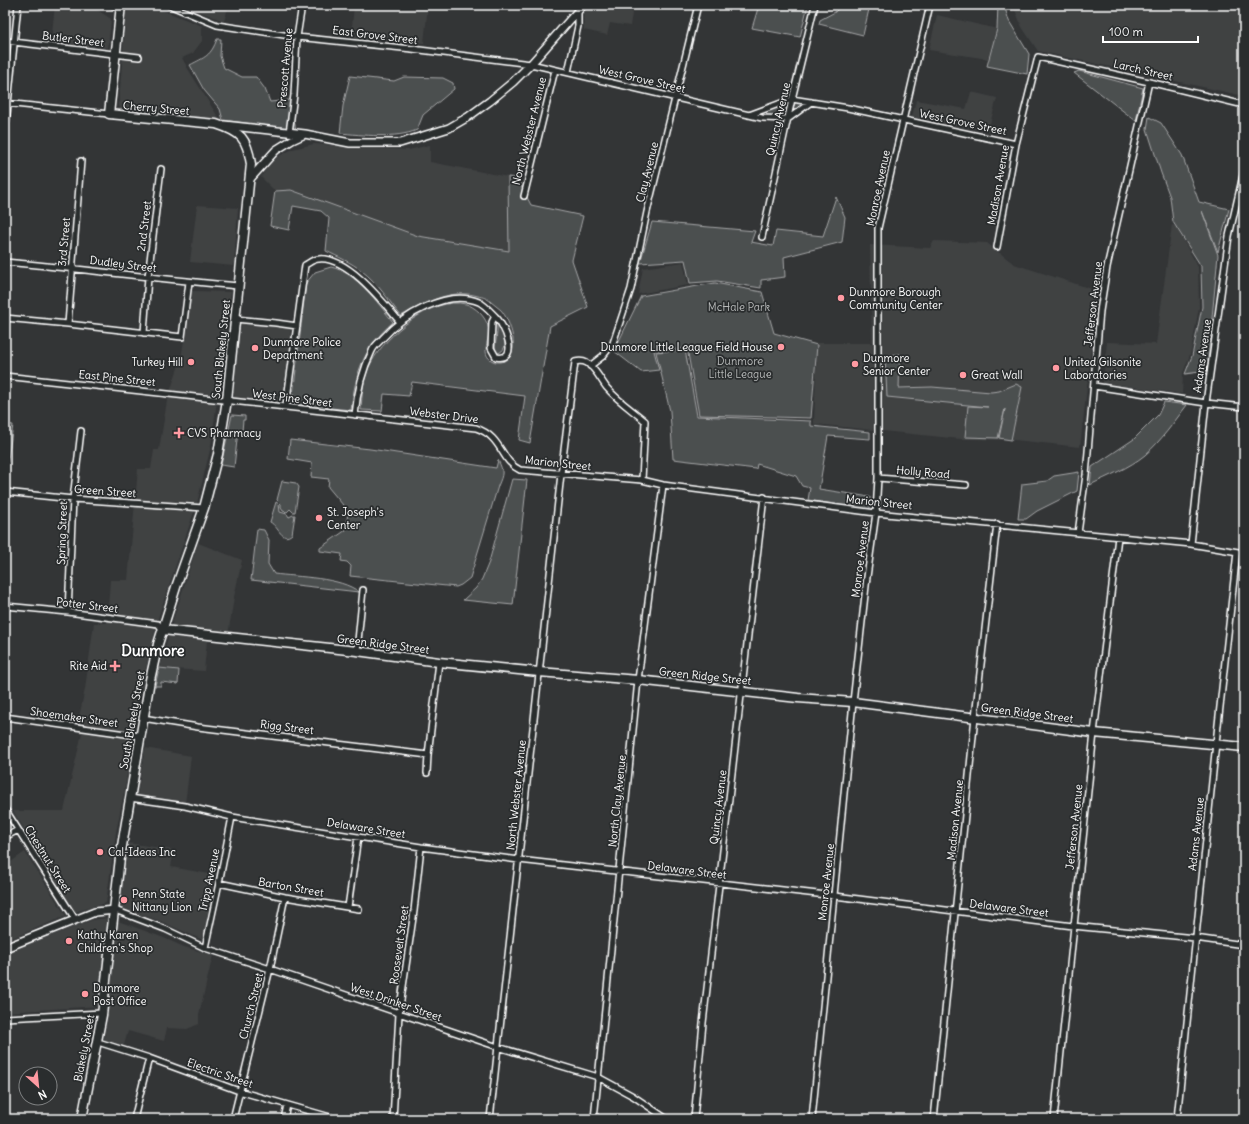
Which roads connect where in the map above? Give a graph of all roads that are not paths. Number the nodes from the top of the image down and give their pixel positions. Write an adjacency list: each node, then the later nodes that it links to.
1 (18, 5): 12 (street)
2 (112, 5): 8 (street)
3 (169, 5): 10 (street, East Grove Street)
4 (302, 5): 10 (street, Prescott Avenue)
5 (698, 5): 20 (street, Clay Avenue)
6 (815, 5): 21 (street, Quincy Avenue)
7 (930, 5): 28 (street, Monroe Avenue)
8 (121, 6): 13 (main road)
9 (580, 8): 16 (main road); 18 (street)
10 (297, 37): 16 (street, East Grove Street); 30 (street, Prescott Avenue)
11 (5, 41): 12 (street, Butler Street)
12 (15, 42): 13 (street, Butler Street); 23 (street)
13 (116, 55): 14 (street, Butler Street); 25 (main road)
14 (139, 57)
15 (1038, 57): 19 (street, Larch Street); 33 (street, Madison Avenue)
16 (531, 64): 17 (street, West Grove Street); 32 (main road)
17 (555, 70): 18 (street, West Grove Street); 38 (street, North Webster Avenue)
18 (568, 72): 20 (street, West Grove Street)
19 (1149, 82): 24 (street, Larch Street); 55 (street, Jefferson Avenue)
20 (676, 97): 26 (street, West Grove Street); 53 (street, Clay Avenue)
21 (792, 99): 22 (street, West Grove Street); 26 (street, West Grove Street); 27 (street, Quincy Avenue)
22 (811, 102): 27 (street); 28 (street, West Grove Street)
23 (7, 104): 25 (street, Cherry Street); 31 (street)
24 (1244, 105)
25 (109, 114): 29 (main road, Cherry Street)
26 (749, 115): 27 (street, West Grove Street)
27 (788, 119): 39 (street, Quincy Avenue)
28 (903, 119): 33 (street, West Grove Street); 64 (street, Monroe Avenue)
29 (216, 124): 30 (main road, Cherry Street); 37 (main road, South Blakely Street)
30 (289, 132): 32 (main road, Cherry Street)
31 (5, 134)
32 (305, 134): 37 (main road)
33 (1016, 144): 40 (street, Madison Avenue)
34 (81, 161): 42 (street, 3rd Street)
35 (161, 170): 43 (street, 2nd Street)
36 (1244, 171): 57 (street, Adams Avenue)
37 (250, 179): 45 (main road, South Blakely Street)
38 (524, 196)
39 (762, 237)
40 (997, 248)
41 (5, 262): 42 (street, Dudley Street)
42 (72, 268): 43 (street, Dudley Street); 50 (street, 3rd Street)
43 (148, 278): 44 (street, Dudley Street); 52 (street, 2nd Street)
44 (189, 282): 45 (street, Dudley Street); 52 (street)
45 (238, 286): 48 (main road, South Blakely Street)
46 (495, 316): 46 (street); 49 (street)
47 (5, 318): 50 (street)
48 (235, 319): 51 (street); 56 (main road, South Blakely Street)
49 (400, 322): 51 (street); 60 (street)
50 (68, 324): 52 (street)
51 (297, 326): 58 (street)
52 (144, 333)
53 (590, 366): 63 (street); 65 (street)
54 (5, 376): 56 (street, East Pine Street)
55 (1094, 386): 57 (street); 74 (street, Jefferson Avenue)
56 (227, 400): 58 (street, West Pine Street); 71 (main road, South Blakely Street)
57 (1206, 403): 59 (street); 76 (street, Adams Avenue)
58 (286, 406): 60 (street, West Pine Street)
59 (1244, 407)
60 (355, 415): 62 (street, Webster Drive)
61 (81, 431): 70 (street, Spring Street)
62 (513, 466): 63 (street, Marion Street)
63 (561, 474): 65 (street, Marion Street); 85 (street, North Webster Avenue)
64 (878, 478): 67 (street, Holly Road); 72 (street, Monroe Avenue)
65 (642, 480): 66 (street, Marion Street)
66 (663, 485): 69 (street, Marion Street); 86 (street, North Clay Avenue)
67 (966, 485)
68 (5, 492): 70 (street, Green Street)
69 (764, 497): 72 (street, Marion Street); 87 (street, Quincy Avenue)
70 (73, 499): 71 (street, Green Street); 81 (street, Spring Street)
71 (204, 508): 82 (main road, South Blakely Street)
72 (876, 512): 73 (street, Marion Street); 88 (street, Monroe Avenue)
73 (997, 524): 74 (street, Marion Street); 90 (street, Madison Avenue)
74 (1078, 533): 75 (street, Marion Street)
75 (1118, 537): 76 (street, Marion Street); 92 (street, Jefferson Avenue)
76 (1191, 544): 77 (street, Marion Street)
77 (1238, 552): 78 (street, Marion Street); 94 (street, Adams Avenue)
78 (1244, 553)
79 (363, 590): 83 (street)
80 (5, 606): 81 (street, Potter Street)
81 (68, 612): 82 (street, Potter Street)
82 (163, 630): 83 (main road, Green Ridge Street); 91 (main road, South Blakely Street)
83 (357, 651): 84 (main road, Green Ridge Street)
84 (439, 662): 85 (main road, Green Ridge Street); 96 (street)
85 (539, 672): 86 (main road, Green Ridge Street); 105 (street, North Webster Avenue)
86 (638, 680): 87 (main road, Green Ridge Street); 106 (street, North Clay Avenue)
87 (742, 691): 88 (main road, Green Ridge Street); 108 (street, Quincy Avenue)
88 (854, 702): 90 (main road, Green Ridge Street); 109 (street, Monroe Avenue)
89 (5, 717): 93 (street, Shoemaker Street)
90 (975, 717): 92 (main road, Green Ridge Street); 114 (street, Madison Avenue)
91 (143, 718): 93 (main road, South Blakely Street); 96 (street, Rigg Street)
92 (1094, 733): 94 (main road, Green Ridge Street); 116 (street, Jefferson Avenue)
93 (140, 736): 98 (main road, South Blakely Street)
94 (1216, 744): 95 (main road, Green Ridge Street); 117 (street, Adams Avenue)
95 (1244, 747)
96 (428, 755): 97 (street)
97 (427, 773)
98 (130, 798): 100 (street, Delaware Street); 113 (main road, South Blakely Street)
99 (5, 809): 101 (street, Chestnut Street)
100 (232, 817): 103 (street, Delaware Street); 107 (street, Tripp Avenue)
101 (18, 830): 102 (street); 115 (street, Chestnut Street)
102 (5, 837)
103 (358, 837): 104 (street, Delaware Street); 111 (street)
104 (421, 847): 105 (street, Delaware Street); 123 (street, Roosevelt Street)
105 (520, 860): 106 (street, Delaware Street); 126 (street, North Webster Avenue)
106 (620, 872): 108 (street, Delaware Street); 128 (street, North Clay Avenue)
107 (219, 883): 110 (street, Barton Street); 120 (street, Tripp Avenue)
108 (718, 884): 109 (street, Delaware Street); 140 (street, Quincy Avenue)
109 (835, 896): 114 (street, Delaware Street); 141 (street, Monroe Avenue)
110 (285, 897): 111 (street, Barton Street); 121 (street, Church Street)
111 (348, 907): 112 (street, Barton Street)
112 (359, 909)
113 (115, 910): 115 (main road); 120 (street, West Drinker Street); 122 (main road, Blakely Street)
114 (955, 912): 116 (street, Delaware Street); 142 (street, Madison Avenue)
115 (75, 919): 119 (main road)
116 (1073, 926): 117 (street, Delaware Street); 143 (street, Jefferson Avenue)
117 (1195, 938): 118 (street, Delaware Street); 144 (street, Adams Avenue)
118 (1244, 944)
119 (5, 948)
120 (205, 948): 121 (street, West Drinker Street)
121 (270, 969): 123 (street, West Drinker Street); 129 (street, Church Street)
122 (102, 1013): 124 (street); 125 (main road, Blakely Street)
123 (399, 1014): 126 (street, West Drinker Street); 136 (street, Roosevelt Street)
124 (5, 1018)
125 (98, 1042): 127 (street, Electric Street); 131 (main road, Blakely Street)
126 (498, 1047): 128 (street, West Drinker Street); 137 (street, North Webster Avenue)
127 (149, 1058): 129 (street, Electric Street); 132 (street)
128 (598, 1077): 138 (street, North Clay Avenue); 139 (street, West Drinker Street)
129 (239, 1091): 130 (street, Electric Street); 133 (street, Church Street)
130 (287, 1105): 134 (street); 135 (street, Electric Street)
131 (82, 1119)
132 (134, 1119)
133 (233, 1119)
134 (284, 1119)
135 (337, 1119)
136 (393, 1119)
137 (490, 1119)
138 (594, 1119)
139 (667, 1119)
140 (694, 1119)
141 (812, 1119)
142 (934, 1119)
143 (1054, 1119)
144 (1177, 1119)

